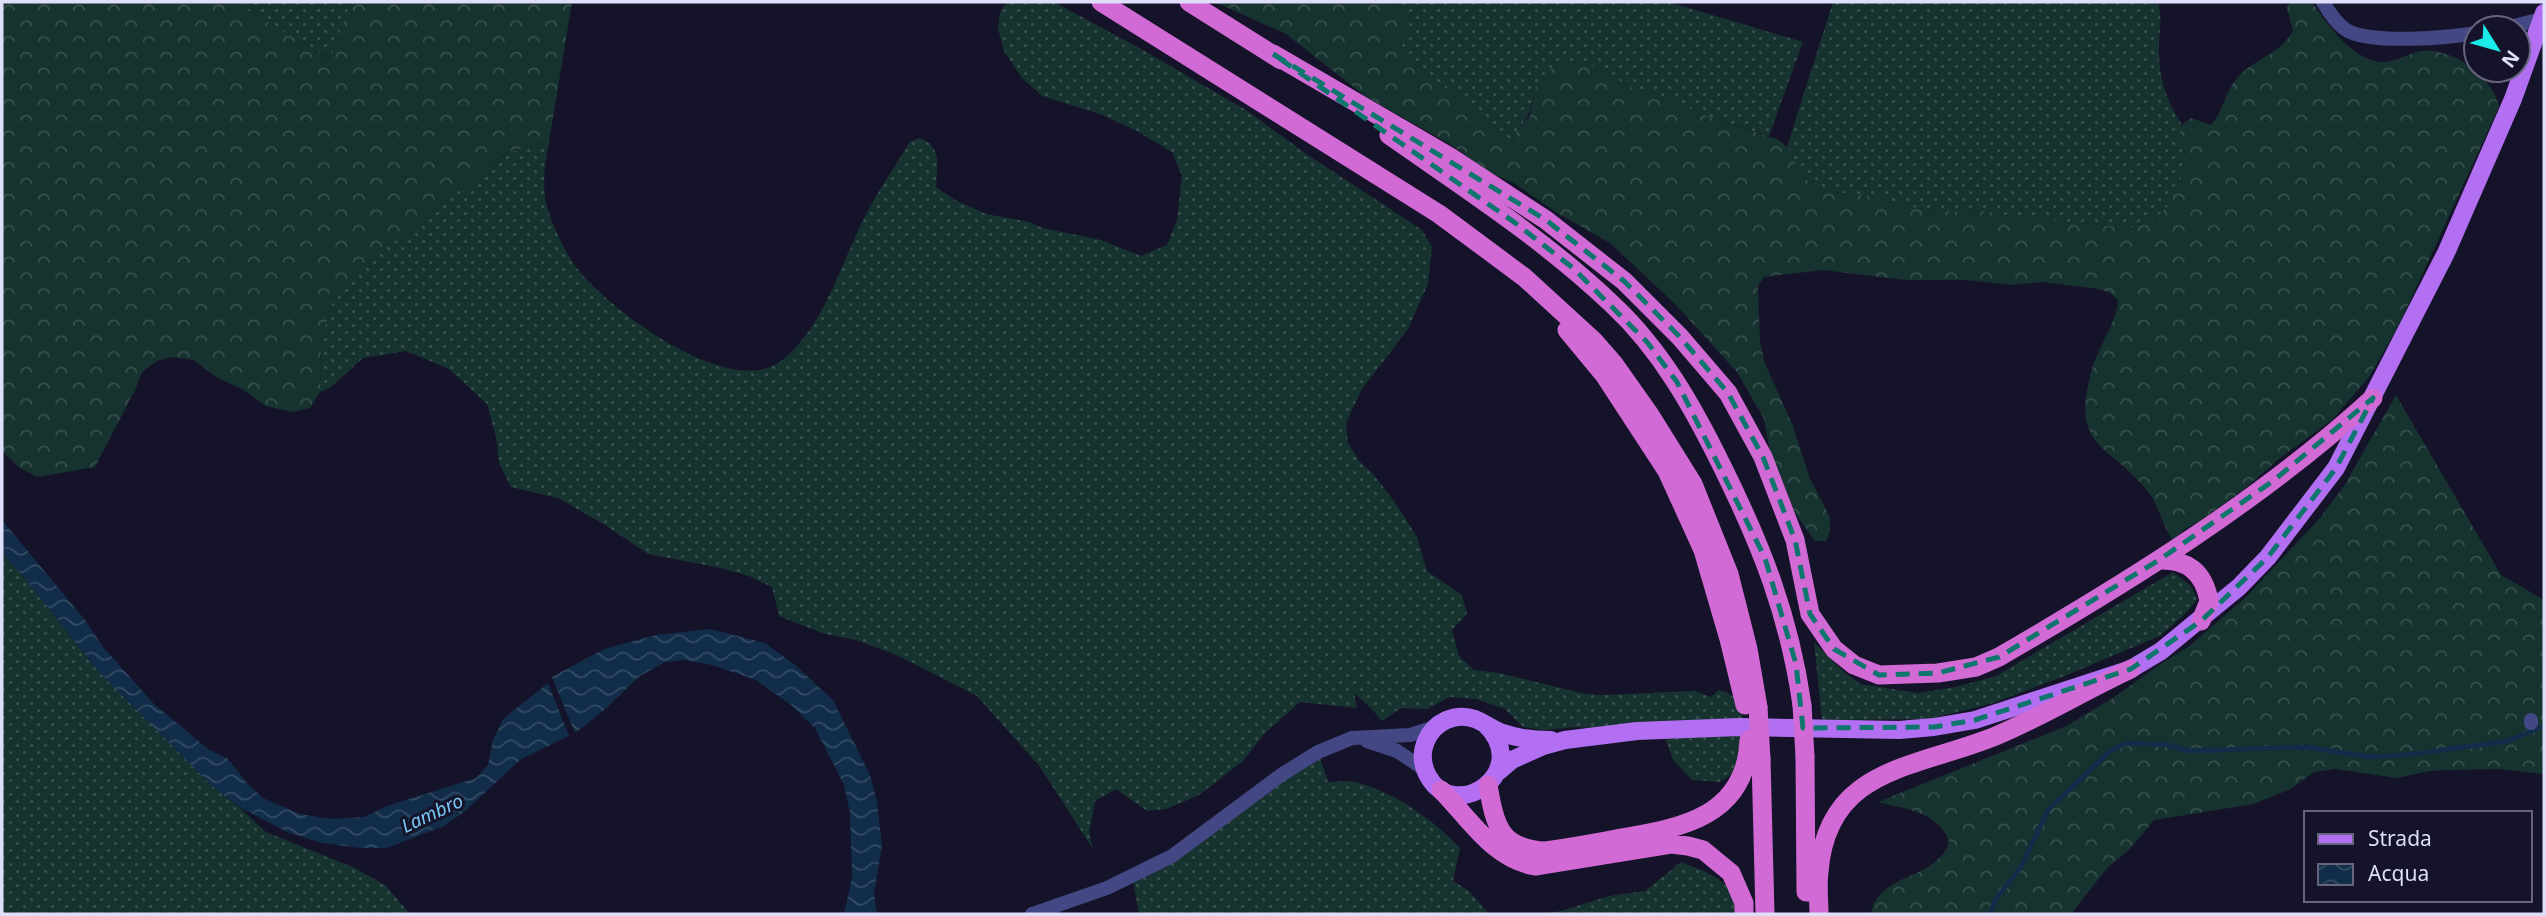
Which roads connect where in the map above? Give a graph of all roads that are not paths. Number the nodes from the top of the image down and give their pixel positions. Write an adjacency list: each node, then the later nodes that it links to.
1 (1101, 2): 13 (highway)
2 (1189, 2): 7 (highway)
3 (2323, 2): 5 (street)
4 (2543, 16): 6 (main road)
5 (2462, 35)
6 (2532, 41)
7 (1272, 54): 10 (highway); 24 (highway, bridge)
8 (2514, 84): 9 (main road)
9 (2373, 398): 10 (highway); 11 (main road)
10 (2159, 560): 11 (highway)
11 (2201, 621): 12 (main road)
12 (2131, 669): 17 (main road); 25 (highway)
13 (1751, 706): 19 (highway); 23 (highway, bridge)
14 (1485, 724): 15 (main road); 17 (main road); 19 (main road)
15 (1435, 727): 16 (street); 18 (main road)
16 (1352, 738): 18 (street); 21 (street)
17 (1565, 740): 19 (main road)
18 (1424, 769): 20 (main road)
19 (1493, 778): 20 (main road)
20 (1441, 790): 22 (highway)
21 (1032, 914)
22 (1744, 914)
23 (1765, 914)
24 (1806, 914)
25 (1819, 914)

